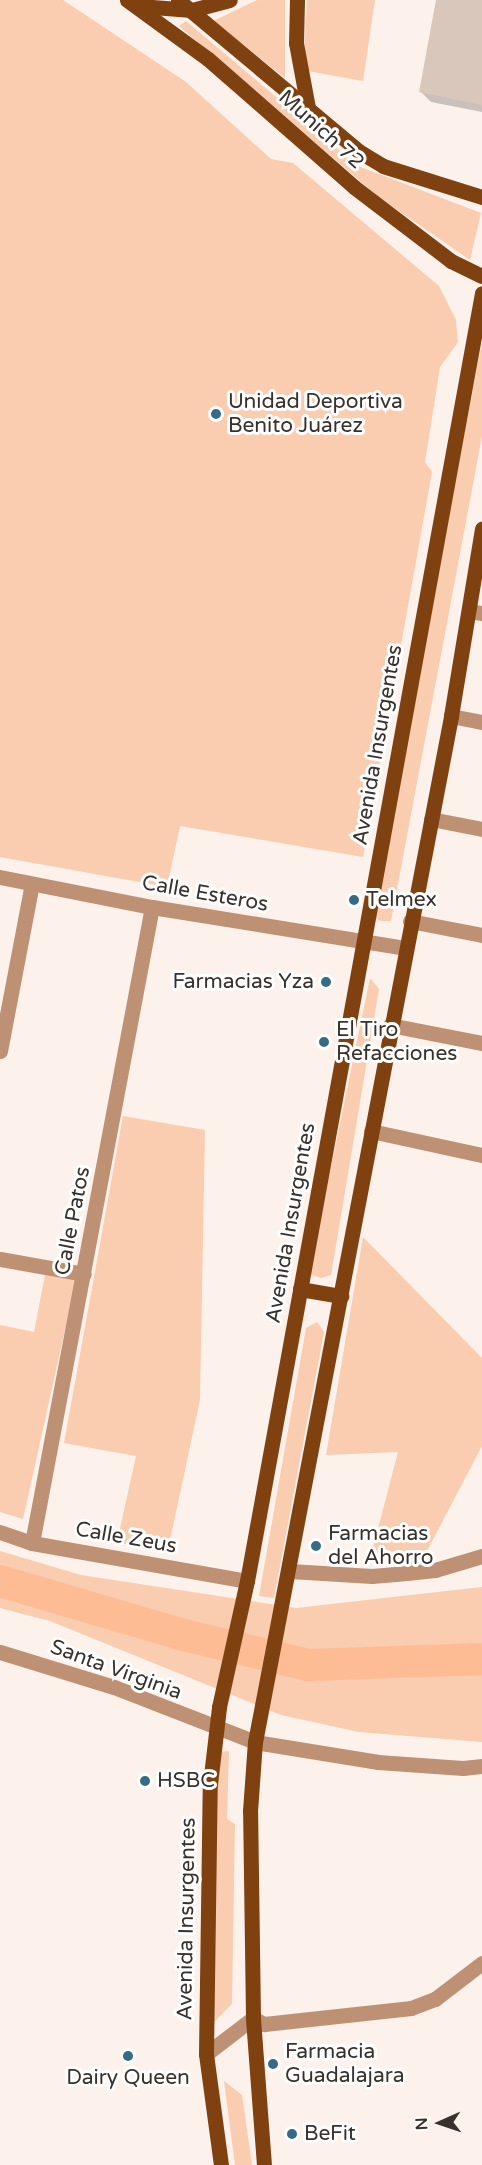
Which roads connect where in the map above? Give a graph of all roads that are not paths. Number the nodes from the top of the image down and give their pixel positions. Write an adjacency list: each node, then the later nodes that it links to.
1 (178, 0): 5 (main road, Munich 72)
2 (230, 0): 5 (main road)
3 (297, 0): 6 (main road)
4 (133, 3): 5 (main road, Munich 72); 8 (main road, Munich 72)
5 (192, 10): 6 (main road, Munich 72)
6 (309, 112): 7 (main road, Munich 72)
7 (482, 197)
8 (482, 276)
9 (482, 293): 21 (main road, Avenida Insurgentes)
10 (482, 529): 11 (main road)
11 (475, 612): 12 (main road)
12 (451, 716): 13 (street); 14 (main road)
13 (482, 722)
14 (431, 819): 15 (street); 19 (main road)
15 (482, 829)
16 (0, 877): 17 (street, Calle Esteros)
17 (32, 884): 18 (street, Calle Esteros); 25 (street)
18 (152, 907): 21 (street, Calle Esteros); 29 (street, Calle Patos)
19 (410, 921): 20 (street); 22 (main road)
20 (482, 935)
21 (363, 942): 22 (street, Calle Esteros); 30 (main road, Avenida Insurgentes)
22 (405, 948): 23 (main road)
23 (390, 1025): 24 (street); 26 (main road)
24 (482, 1043)
25 (0, 1051)
26 (371, 1131): 27 (street); 31 (main road)
27 (482, 1155)
28 (0, 1259): 29 (street)
29 (84, 1274): 33 (street, Calle Patos)
30 (300, 1289): 31 (main road); 36 (main road, Avenida Insurgentes)
31 (341, 1296): 35 (main road)
32 (0, 1532): 33 (street, Calle Zeus)
33 (32, 1543): 36 (street, Calle Zeus)
34 (482, 1556): 35 (street)
35 (290, 1571): 39 (main road)
36 (247, 1581): 38 (main road, Avenida Insurgentes)
37 (0, 1652): 38 (street, Santa Virginia)
38 (217, 1730): 39 (street, Santa Virginia); 43 (main road, Avenida Insurgentes)
39 (255, 1742): 40 (street, Santa Virginia); 42 (main road)
40 (482, 1766)
41 (482, 1963): 42 (street)
42 (253, 2018): 43 (street); 45 (main road)
43 (206, 2054): 44 (main road, Avenida Insurgentes)
44 (221, 2165)
45 (264, 2165)

